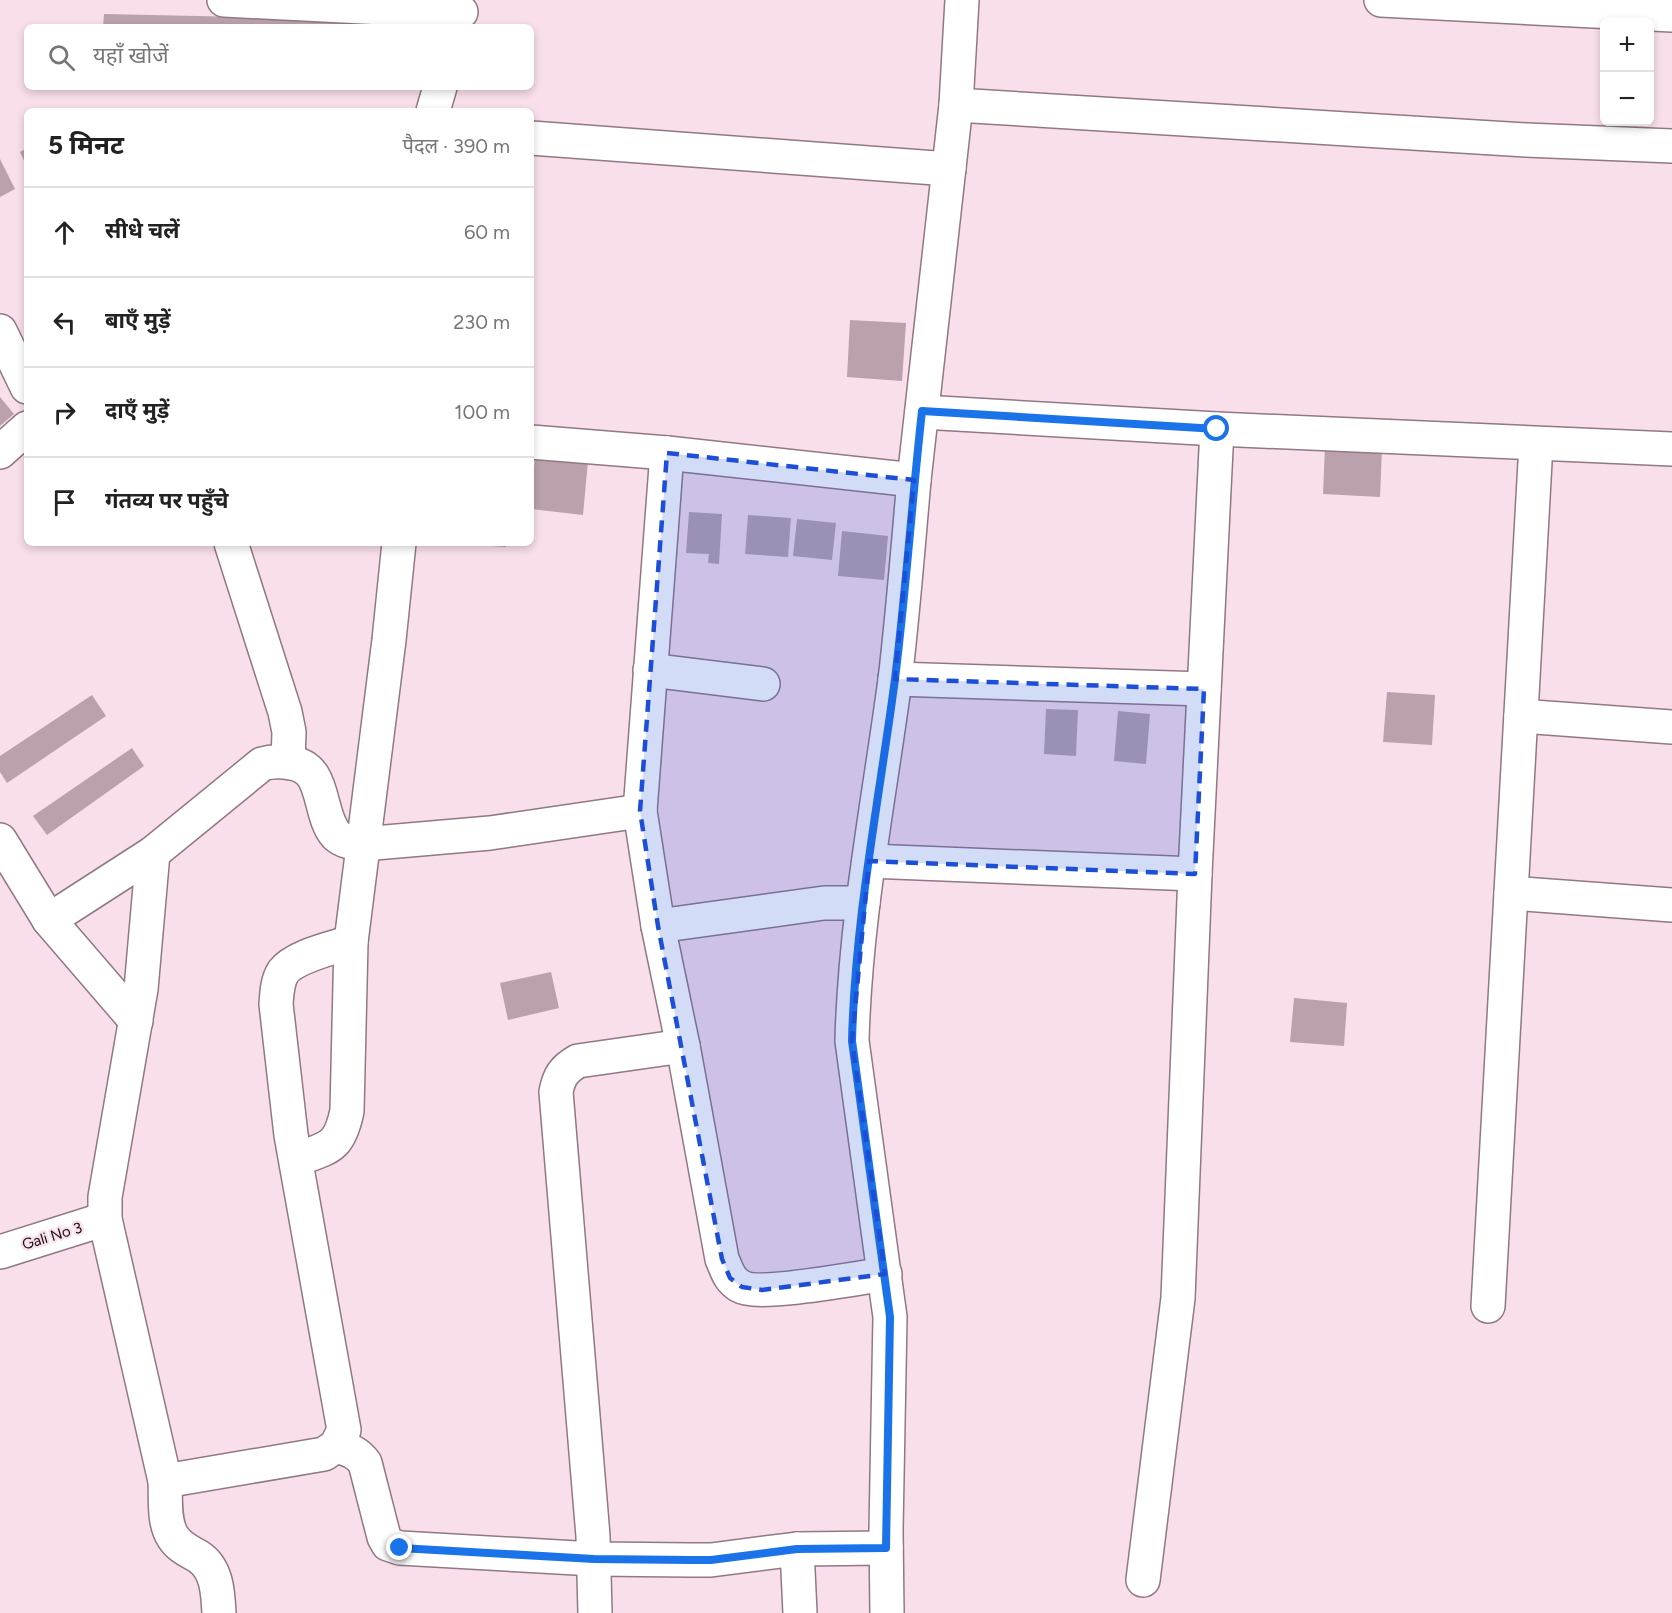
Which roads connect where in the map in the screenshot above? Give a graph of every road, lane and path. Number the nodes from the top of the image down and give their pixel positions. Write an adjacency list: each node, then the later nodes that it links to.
1 (224, 0): 4 (street)
2 (962, 0): 7 (street)
3 (1381, 0): 5 (street)
4 (461, 13)
5 (1672, 15)
6 (439, 90): 8 (street)
7 (956, 105): 10 (street); 11 (street)
8 (434, 108)
9 (534, 138): 11 (street)
10 (1672, 146)
11 (949, 169): 14 (street)
12 (0, 331): 13 (street)
13 (24, 381)
14 (922, 411): 15 (street); 22 (street)
15 (1217, 429): 18 (street); 28 (street)
16 (24, 431): 20 (street)
17 (534, 442): 21 (street)
18 (1536, 444): 19 (street); 29 (street)
19 (1672, 449)
20 (0, 452)
21 (667, 453): 22 (street); 25 (street)
22 (914, 480): 26 (street)
23 (232, 546): 31 (street)
24 (399, 546): 34 (street)
25 (650, 670): 27 (street); 32 (street)
26 (895, 679): 28 (street); 36 (street)
27 (763, 684)
28 (1204, 689): 37 (street)
29 (1521, 716): 30 (street); 38 (street)
30 (1672, 727)
31 (288, 762): 34 (street); 35 (street)
32 (640, 811): 34 (street); 42 (street)
33 (0, 840): 41 (street)
34 (363, 844): 43 (street)
35 (153, 853): 41 (street); 44 (street)
36 (869, 861): 37 (street); 39 (street)
37 (1195, 874): 56 (street)
38 (1511, 893): 40 (street); 50 (street)
39 (862, 903): 42 (street); 49 (street)
40 (1672, 905)
41 (49, 920): 44 (street)
42 (658, 926): 45 (street)
43 (351, 942): 46 (street); 46 (street)
44 (136, 1021): 47 (street)
45 (683, 1046): 49 (street); 55 (street)
46 (296, 1160): 51 (street)
47 (105, 1219): 48 (street, Gali No 3); 52 (street)
48 (0, 1252)
49 (885, 1274): 53 (street)
50 (1488, 1306)
51 (336, 1446): 52 (street); 55 (street)
52 (165, 1481): 57 (street)
53 (886, 1548): 54 (street); 60 (street)
54 (797, 1549): 55 (street); 59 (street)
55 (594, 1559): 58 (street)
56 (1143, 1580)
57 (219, 1613)
58 (595, 1613)
59 (800, 1613)
60 (887, 1613)

